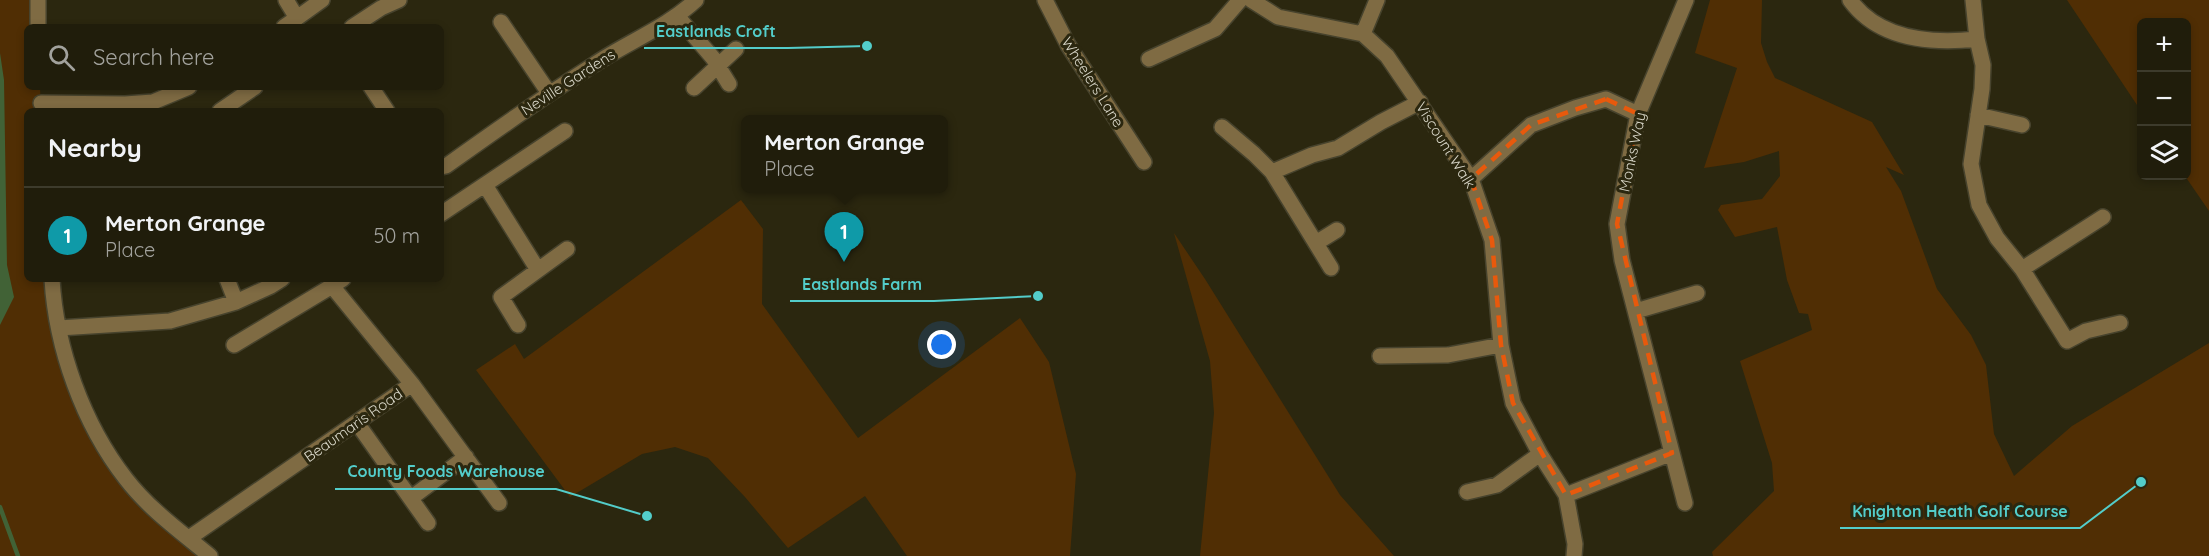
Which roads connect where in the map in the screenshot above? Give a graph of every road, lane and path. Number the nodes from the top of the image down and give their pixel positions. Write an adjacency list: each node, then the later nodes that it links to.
1 (38, 0): 16 (street)
2 (285, 0): 15 (street)
3 (322, 0): 15 (street)
4 (399, 0): 17 (street)
5 (696, 0): 13 (street, Neville Gardens)
6 (1045, 0): 38 (street, Wheelers Lane)
7 (1240, 0): 21 (street)
8 (1251, 0): 18 (street)
9 (1377, 0): 18 (street)
10 (1686, 0): 33 (street, Monks Way)
11 (1850, 0): 19 (street)
12 (1973, 0): 19 (street)
13 (677, 16): 22 (street); 28 (street, Neville Gardens)
14 (501, 22): 28 (street)
15 (290, 23)
16 (38, 24)
17 (357, 24)
18 (1363, 34): 30 (street, Viscount Walk)
19 (1977, 39): 34 (street)
20 (736, 49): 22 (street)
21 (1149, 58)
22 (718, 64): 23 (street); 24 (street)
23 (729, 84)
24 (694, 88)
25 (182, 90): 29 (street)
26 (251, 90): 31 (street)
27 (373, 90): 32 (street)
28 (549, 93): 39 (street, Neville Gardens)
29 (41, 100)
30 (1420, 102): 40 (street); 41 (street, Viscount Walk)
31 (224, 108)
32 (385, 108)
33 (1638, 114): 41 (street); 57 (street, Monks Way)
34 (1978, 115): 35 (street); 49 (street)
35 (2022, 125)
36 (1222, 127): 40 (street)
37 (565, 130): 42 (street)
38 (1144, 162)
39 (444, 166)
40 (1272, 172): 46 (street)
41 (1471, 179): 62 (street, Viscount Walk)
42 (485, 185): 43 (street); 50 (street)
43 (444, 212)
44 (2103, 217): 49 (street)
45 (1337, 230): 46 (street)
46 (1316, 243): 48 (street)
47 (567, 249): 50 (street)
48 (1331, 268)
49 (2022, 269): 58 (street)
50 (538, 270): 59 (street)
51 (52, 282): 60 (street)
52 (228, 282): 56 (street)
53 (278, 282): 56 (street)
54 (338, 283): 61 (street, Beaumaris Road); 64 (street, Beaumaris Road)
55 (1697, 293): 57 (street)
56 (236, 302): 60 (street)
57 (1636, 311): 66 (street, Monks Way)
58 (2120, 323)
59 (518, 325)
60 (59, 328): 75 (street)
61 (234, 345)
62 (1501, 345): 63 (street); 67 (street, Viscount Walk)
63 (1380, 356)
64 (412, 384): 65 (street, Beaumaris Road); 68 (street)
65 (357, 423): 71 (street); 75 (street, Beaumaris Road)
66 (1672, 453): 70 (street); 73 (street, Monks Way)
67 (1540, 454): 69 (street); 70 (street, Viscount Walk)
68 (466, 457): 71 (street); 72 (street)
69 (1467, 492)
70 (1566, 495): 77 (street, Viscount Walk)
71 (411, 498): 74 (street)
72 (499, 503)
73 (1685, 503)
74 (428, 523)
75 (189, 538): 76 (street)
76 (210, 556)
77 (1574, 556)

